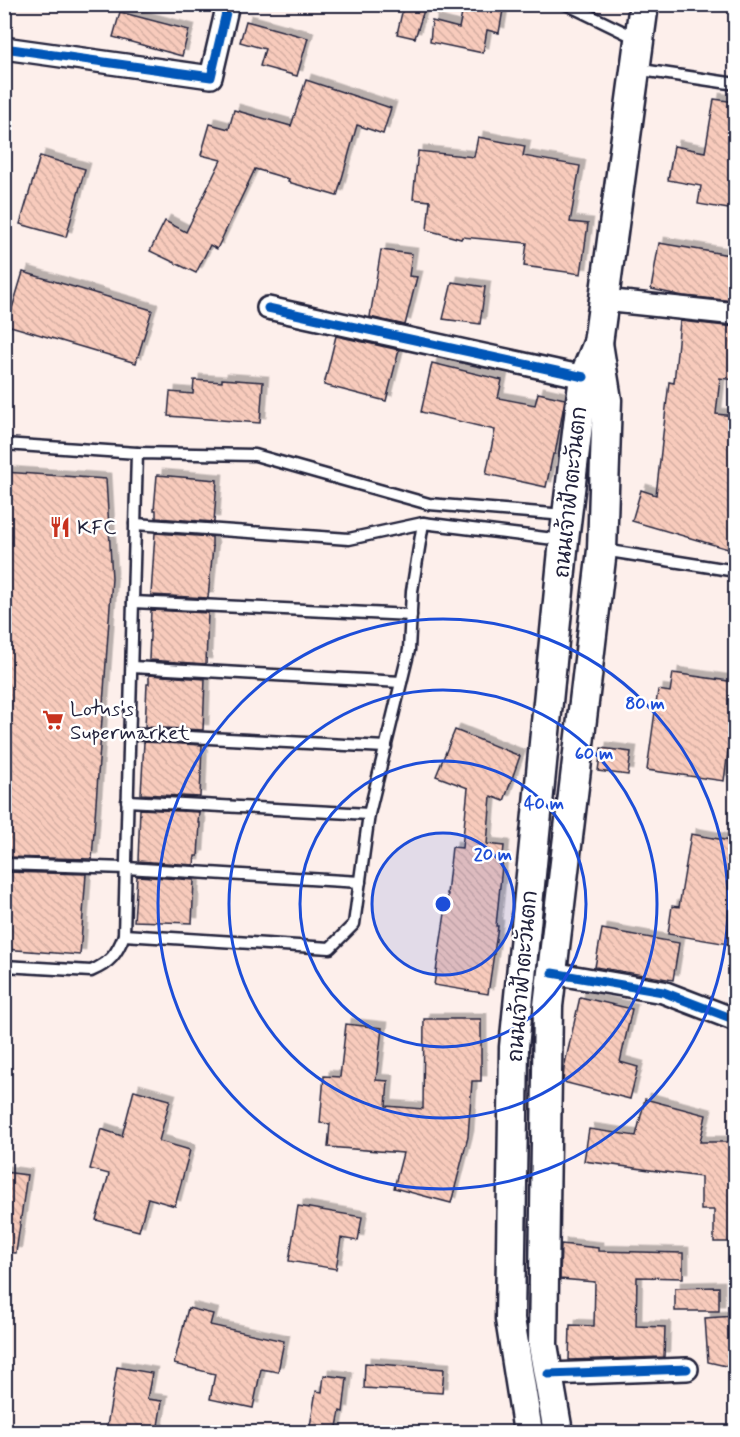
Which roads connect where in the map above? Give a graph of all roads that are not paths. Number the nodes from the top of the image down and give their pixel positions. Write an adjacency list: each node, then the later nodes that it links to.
1 (228, 4): 5 (street)
2 (567, 4): 4 (lane)
3 (644, 4): 4 (main road, ถนนเจ้าฟ้าตะวันตก)
4 (639, 39): 6 (main road, ถนนเจ้าฟ้าตะวันตก)
5 (4, 48)
6 (635, 69): 7 (lane); 8 (main road, ถนนเจ้าฟ้าตะวันตก)
7 (735, 84)
8 (604, 300): 10 (street); 11 (main road, ถนนเจ้าฟ้าตะวันตก)
9 (268, 308): 12 (street)
10 (735, 314)
11 (598, 343): 12 (main road, ถนนเจ้าฟ้าตะวันตก); 18 (main road, ถนนเจ้าฟ้าตะวันตก)
12 (584, 377): 17 (main road, ถนนเจ้าฟ้าตะวันตก)
13 (4, 444): 14 (lane)
14 (137, 453): 16 (lane); 17 (lane)
15 (423, 522): 16 (lane); 17 (lane); 21 (lane)
16 (135, 524): 20 (lane)
17 (566, 527): 37 (main road, ถนนเจ้าฟ้าตะวันตก)
18 (602, 550): 19 (lane); 33 (main road, ถนนเจ้าฟ้าตะวันตก)
19 (735, 571)
20 (134, 602): 21 (lane); 22 (lane)
21 (411, 615): 23 (lane)
22 (132, 668): 23 (lane); 24 (lane)
23 (401, 682): 25 (lane)
24 (129, 734): 25 (lane); 26 (lane)
25 (386, 747): 27 (lane)
26 (127, 801): 27 (lane); 29 (lane)
27 (369, 814): 30 (lane)
28 (4, 864): 29 (lane)
29 (126, 868): 30 (lane); 31 (lane)
30 (360, 882): 31 (lane)
31 (124, 935): 32 (lane)
32 (4, 966)
33 (552, 973): 34 (street); 36 (main road, ถนนเจ้าฟ้าตะวันตก)
34 (735, 1020)
35 (687, 1369): 36 (street)
36 (548, 1374): 38 (main road, ถนนเจ้าฟ้าตะวันตก)
37 (528, 1432)
38 (558, 1432)

